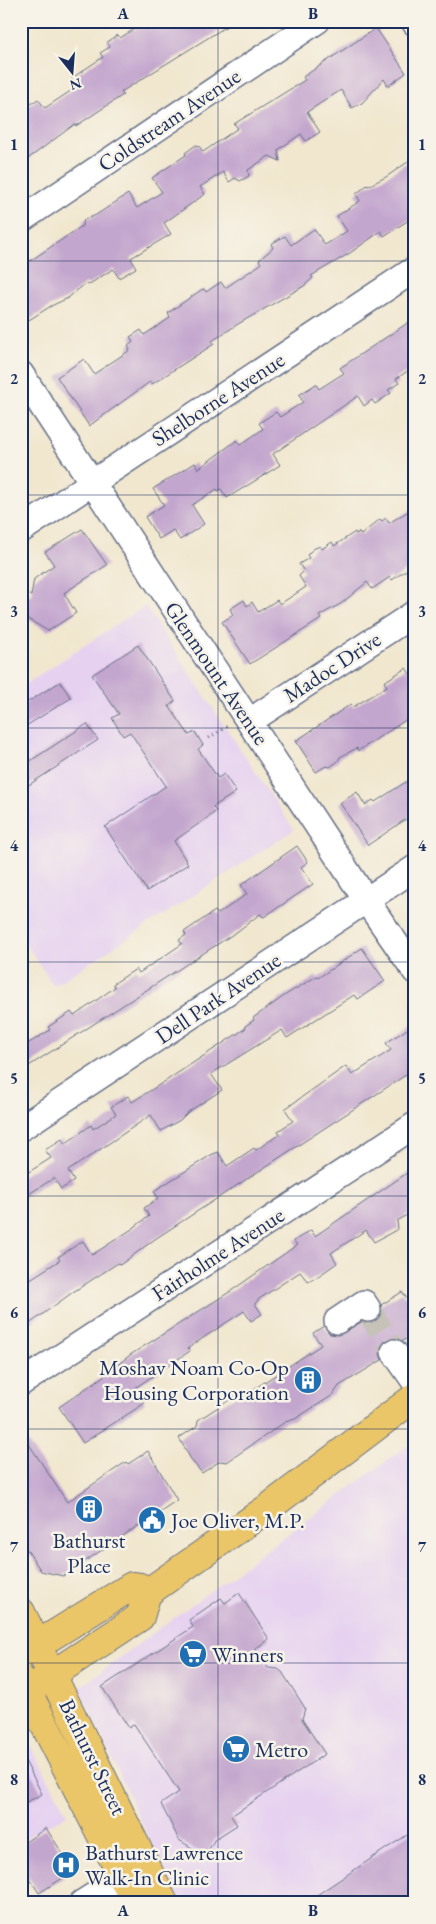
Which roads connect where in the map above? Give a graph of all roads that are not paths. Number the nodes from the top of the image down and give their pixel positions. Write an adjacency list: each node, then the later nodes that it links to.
1 (316, 21): 2 (street, Coldstream Avenue)
2 (21, 220)
3 (415, 269): 5 (street, Shelborne Avenue)
4 (21, 374): 5 (street, Glenmount Avenue)
5 (91, 483): 6 (street, Shelborne Avenue); 8 (street, Glenmount Avenue)
6 (21, 530)
7 (415, 613): 8 (street, Madoc Drive)
8 (250, 721): 10 (street, Glenmount Avenue)
9 (415, 868): 10 (street, Dell Park Avenue)
10 (366, 900): 11 (street, Glenmount Avenue); 13 (street, Dell Park Avenue)
11 (415, 971)
12 (415, 1125): 18 (street, Fairholme Avenue)
13 (21, 1128)
14 (372, 1301): 15 (street)
15 (337, 1322)
16 (394, 1352): 17 (street)
17 (415, 1382)
18 (21, 1383)
19 (415, 1398): 20 (main road)
20 (147, 1593): 22 (main road); 23 (main road)
21 (21, 1612): 22 (main road, Bathurst Street)
22 (30, 1649): 23 (main road, Bathurst Street)
23 (53, 1675): 24 (main road); 28 (main road, Bathurst Street)
24 (23, 1688): 25 (main road, Bathurst Street)
25 (123, 1877): 26 (street); 27 (main road, Bathurst Street)
26 (82, 1903)
27 (136, 1903)
28 (164, 1903)

